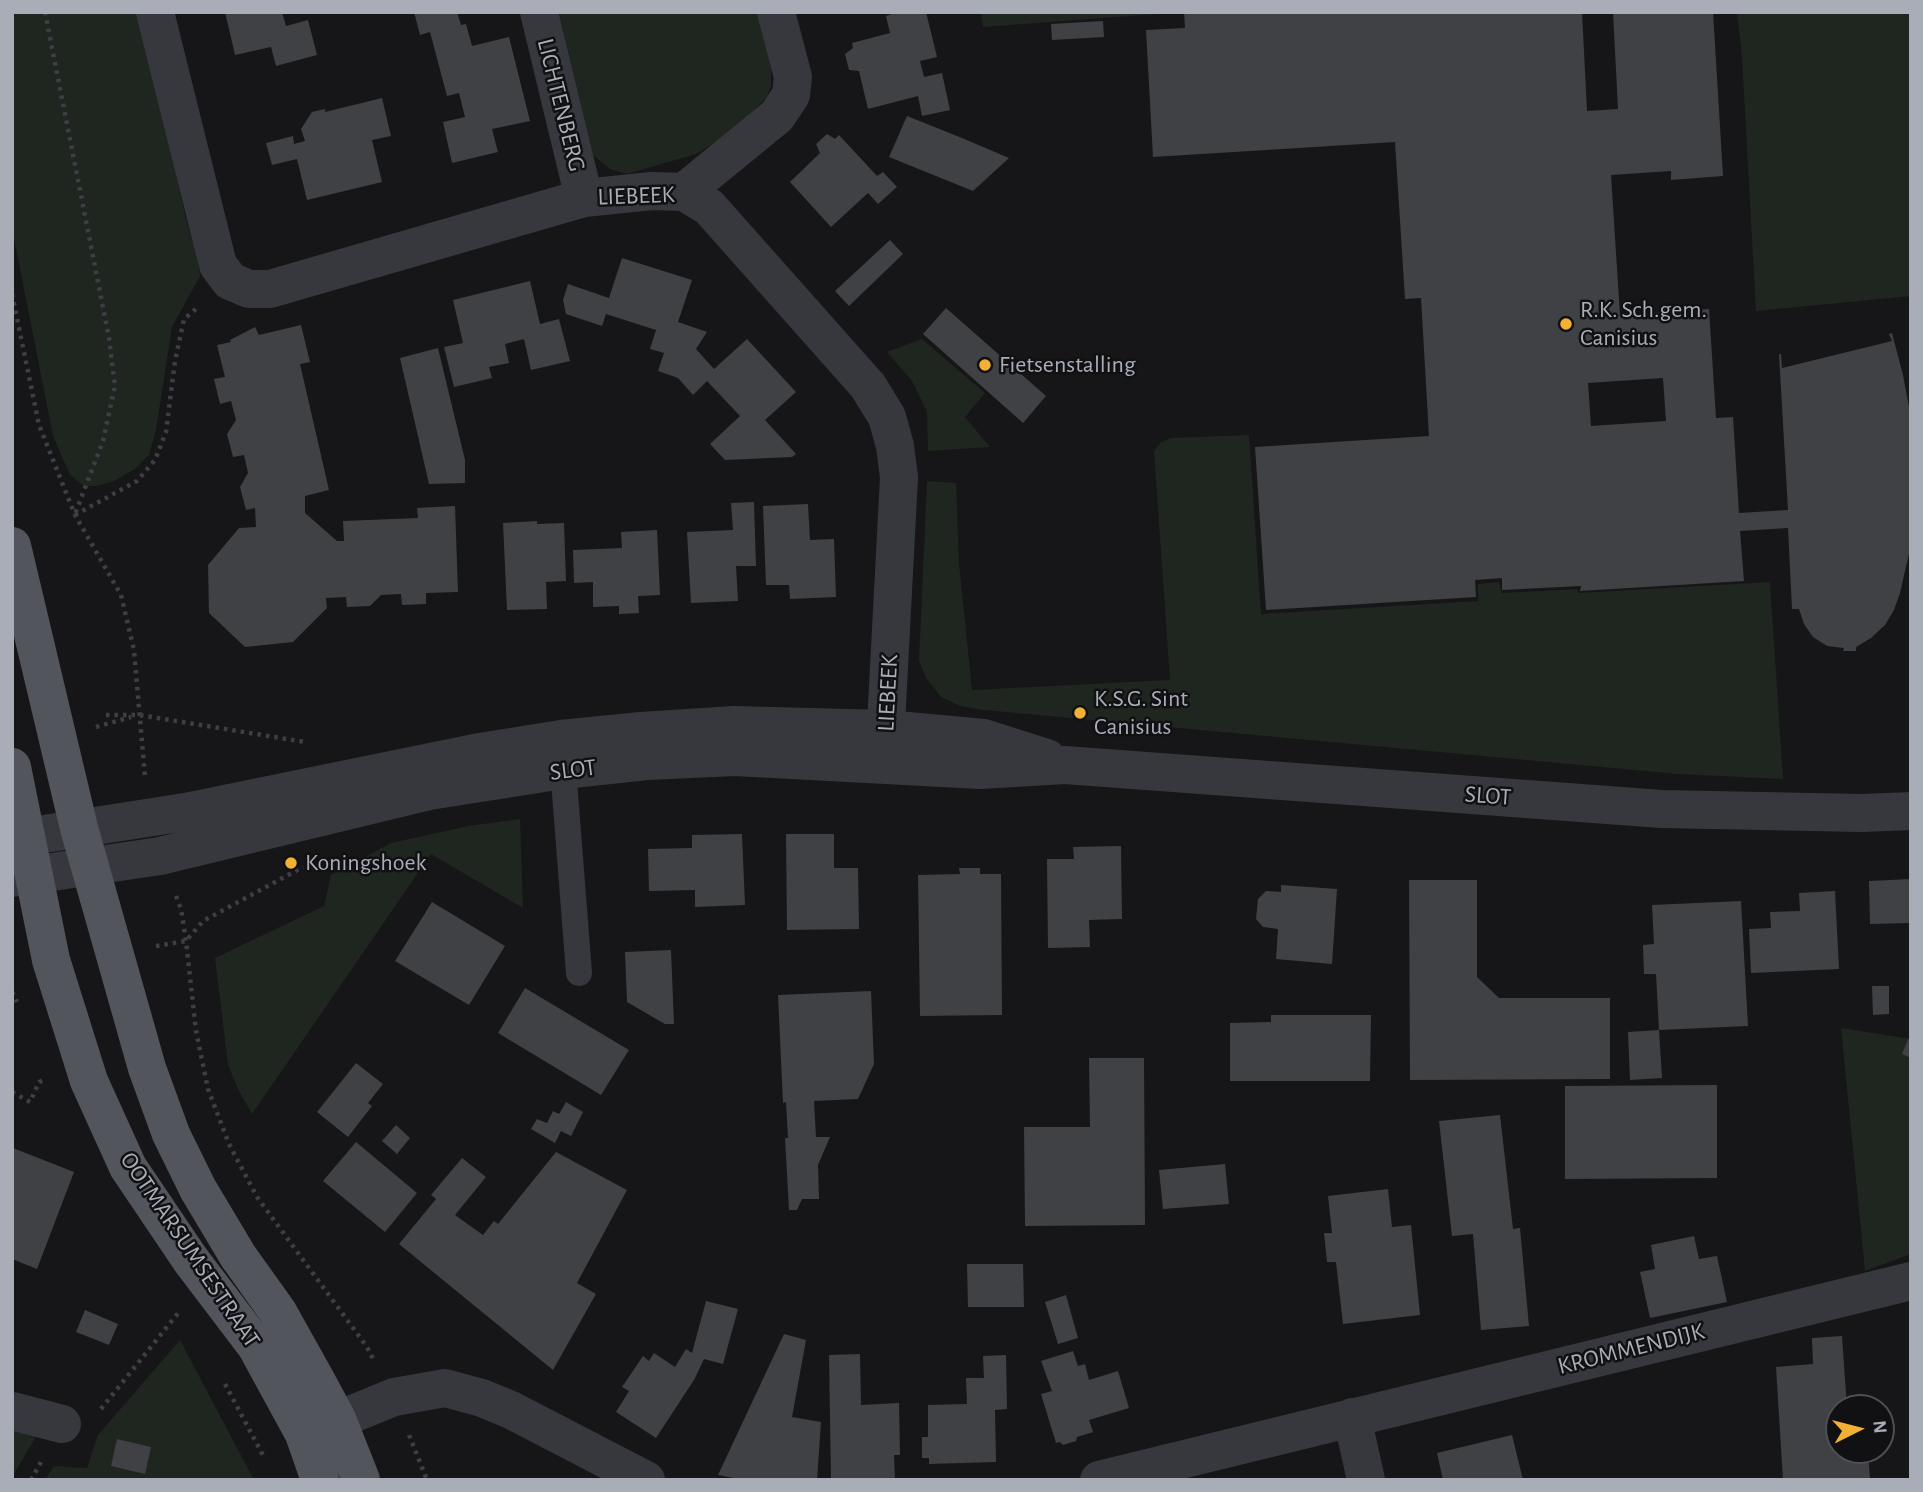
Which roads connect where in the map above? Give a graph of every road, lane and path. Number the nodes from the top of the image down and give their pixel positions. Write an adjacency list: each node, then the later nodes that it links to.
1 (45, 12): 9 (path)
2 (155, 12): 7 (street)
3 (539, 12): 6 (street, LICHTENBERG)
4 (776, 12): 5 (street)
5 (684, 192): 6 (street, LIEBEEK); 14 (street, LIEBEEK)
6 (584, 198): 7 (street, LIEBEEK)
7 (230, 281): 9 (path)
8 (12, 294): 9 (path)
9 (75, 515): 12 (path)
10 (12, 546): 18 (main road, OOTMARSUMSESTRAAT)
11 (106, 715): 12 (path)
12 (139, 715): 13 (path)
13 (312, 743)
14 (885, 747): 15 (street, SLOT); 17 (street, SLOT)
15 (562, 755): 18 (street, SLOT); 20 (street, SLOT); 23 (lane)
16 (12, 767): 19 (main road, OOTMARSUMSESTRAAT)
17 (1911, 811)
18 (79, 828): 19 (street, SLOT); 21 (main road, OOTMARSUMSESTRAAT)
19 (19, 838): 22 (main road, OOTMARSUMSESTRAAT)
20 (160, 856): 21 (street, SLOT); 29 (path)
21 (90, 867): 22 (street, SLOT); 33 (main road, OOTMARSUMSESTRAAT)
22 (23, 876): 33 (main road, OOTMARSUMSESTRAAT)
23 (579, 973)
24 (53, 1076): 25 (path)
25 (12, 1092)
26 (1911, 1281): 31 (street, KROMMENDIJK)
27 (188, 1317): 32 (path, OOTMARSUMSESTRAAT)
28 (220, 1374): 34 (path, OOTMARSUMSESTRAAT)
29 (394, 1397): 33 (street); 39 (path); 40 (street)
30 (12, 1411): 32 (street)
31 (1352, 1417): 41 (street, KROMMENDIJK); 42 (street)
32 (62, 1424)
33 (321, 1426): 37 (main road, OOTMARSUMSESTRAAT); 38 (main road, OOTMARSUMSESTRAAT)
34 (269, 1469)
35 (35, 1473): 36 (path)
36 (31, 1480)
37 (320, 1480)
38 (361, 1480)
39 (427, 1480)
40 (646, 1480)
41 (1098, 1480)
42 (1367, 1480)

